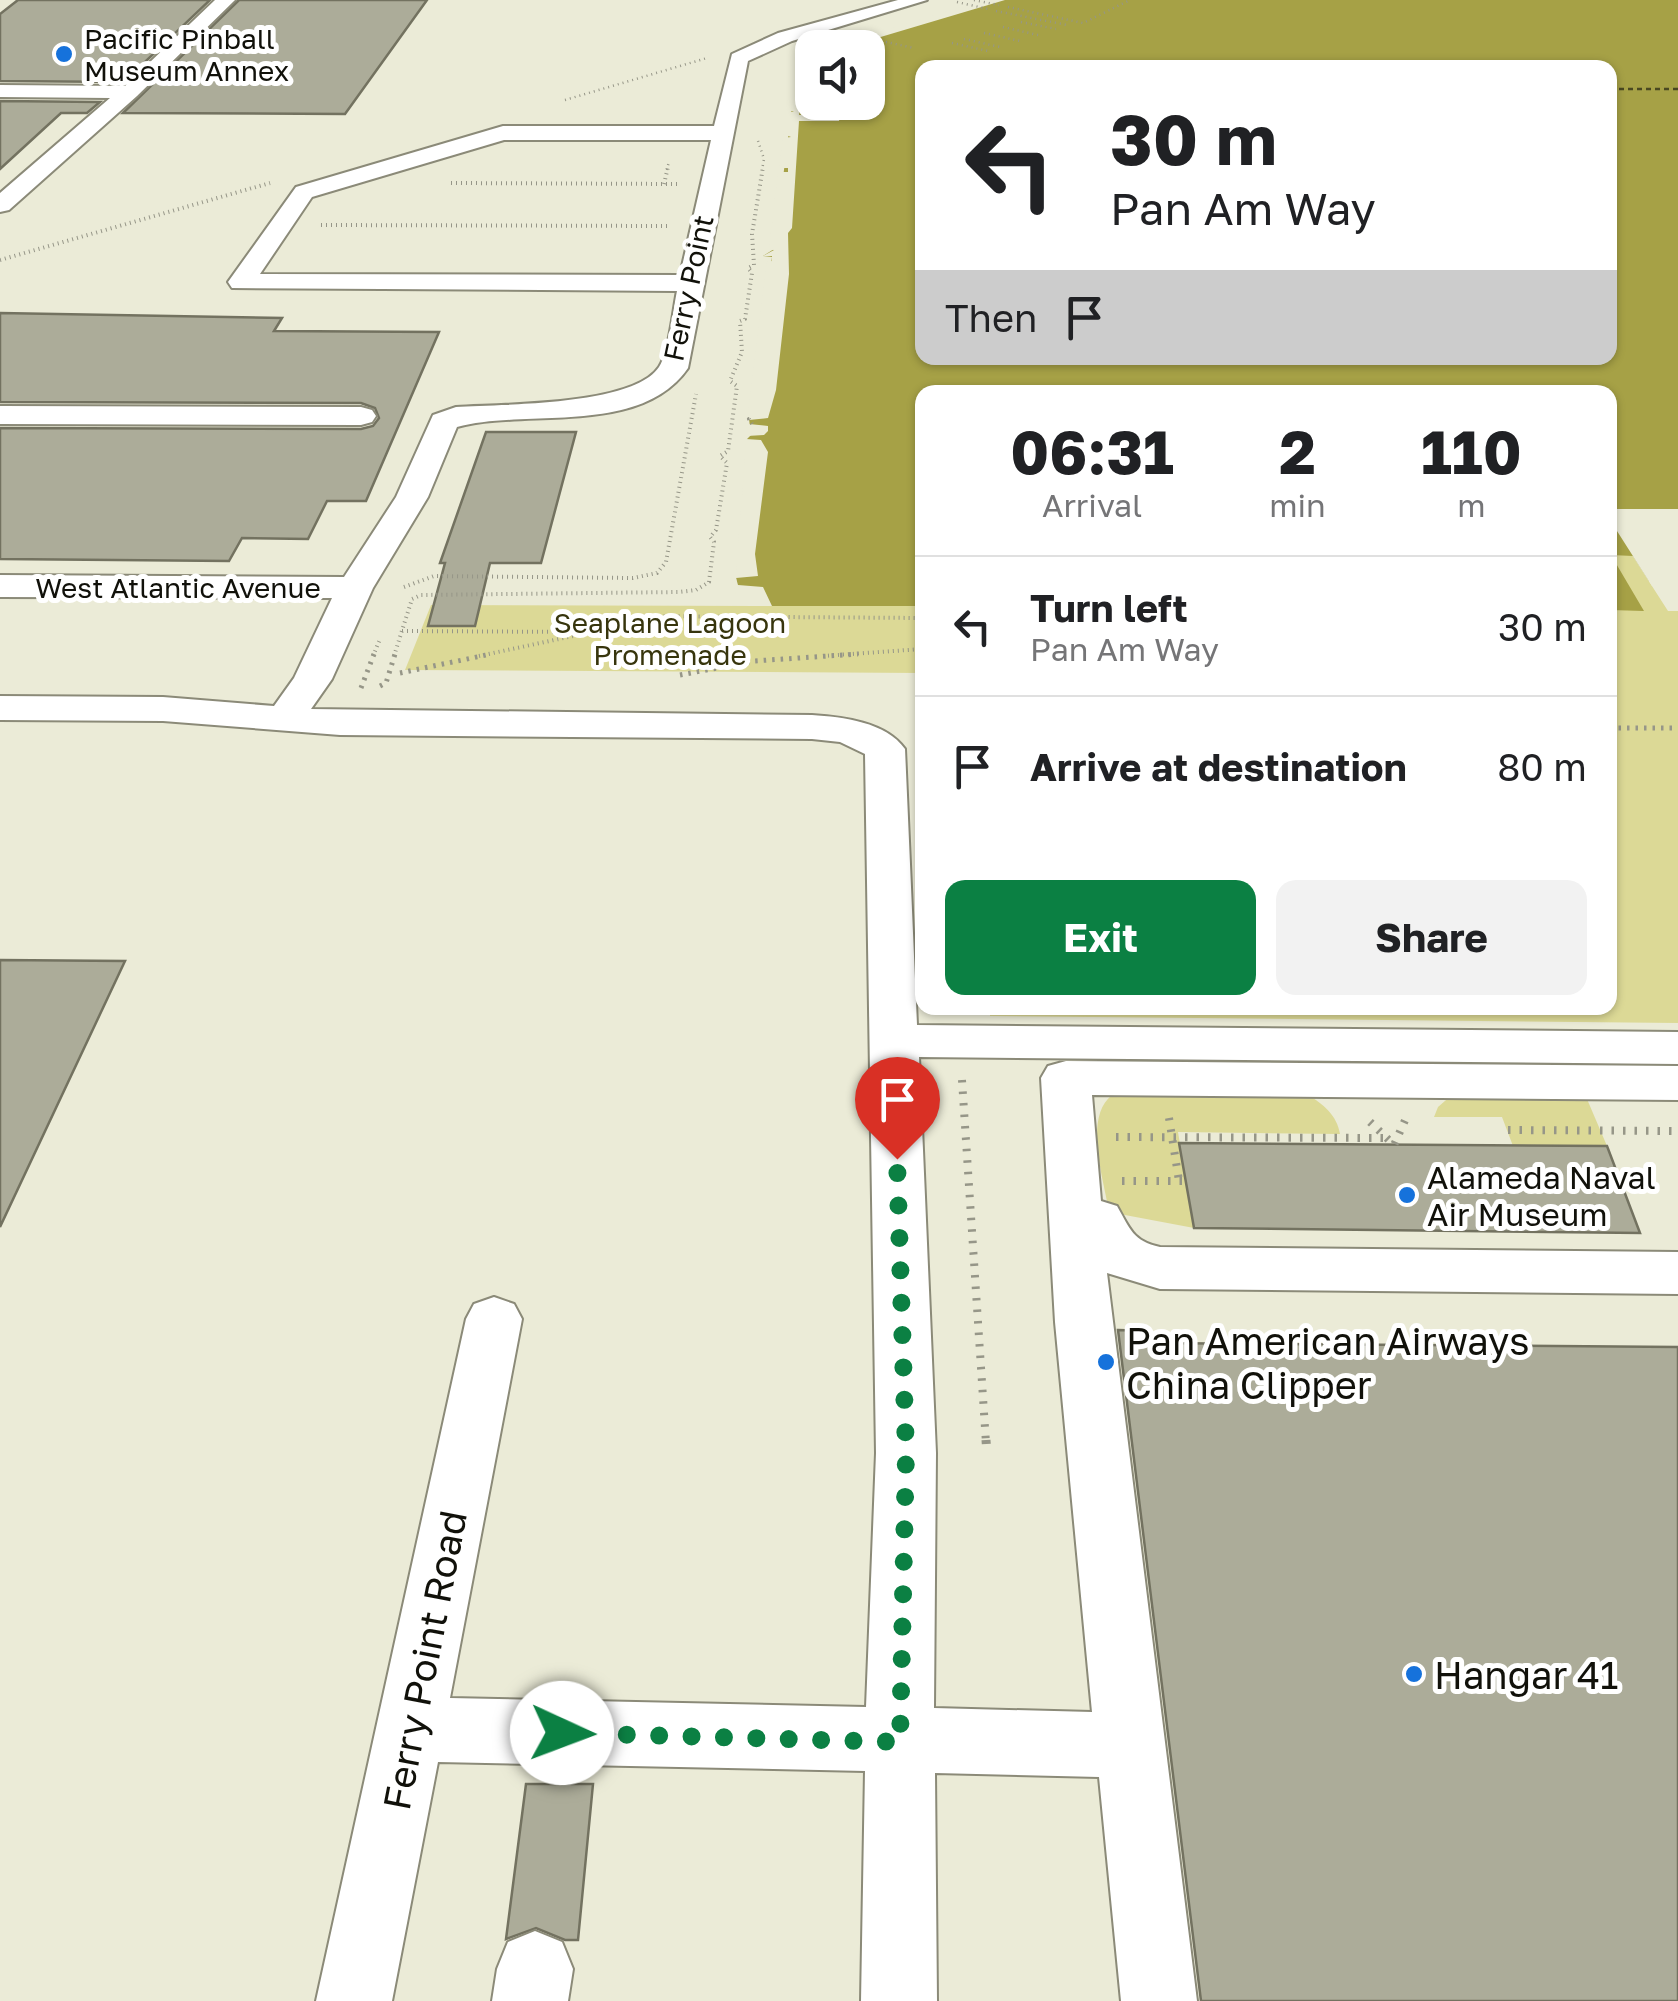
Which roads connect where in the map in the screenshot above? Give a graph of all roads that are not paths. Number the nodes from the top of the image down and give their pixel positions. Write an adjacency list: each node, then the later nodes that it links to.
1 (226, 0): 4 (street)
2 (918, 0): 5 (street, Ferry Point)
3 (0, 91): 4 (street)
4 (130, 92): 6 (street)
5 (720, 133): 7 (street, Ferry Point); 7 (street)
6 (0, 205)
7 (690, 283): 11 (street, Ferry Point)
8 (0, 415): 9 (street)
9 (361, 416)
10 (0, 586): 11 (street, West Atlantic Avenue)
11 (355, 588): 13 (street, Ferry Point)
12 (0, 708): 13 (street)
13 (284, 720): 14 (street); 15 (street)
14 (0, 730)
15 (894, 1041): 16 (street); 22 (street)
16 (1678, 1048)
17 (1678, 1083): 18 (street)
18 (1073, 1179): 19 (street); 23 (street)
19 (1678, 1273)
20 (494, 1319): 21 (street, Ferry Point Road)
21 (412, 1729): 22 (street); 24 (street, Ferry Point Road)
22 (900, 1742): 23 (street); 25 (street)
23 (1131, 1744): 26 (street)
24 (354, 2001)
25 (899, 2001)
26 (1159, 2001)

